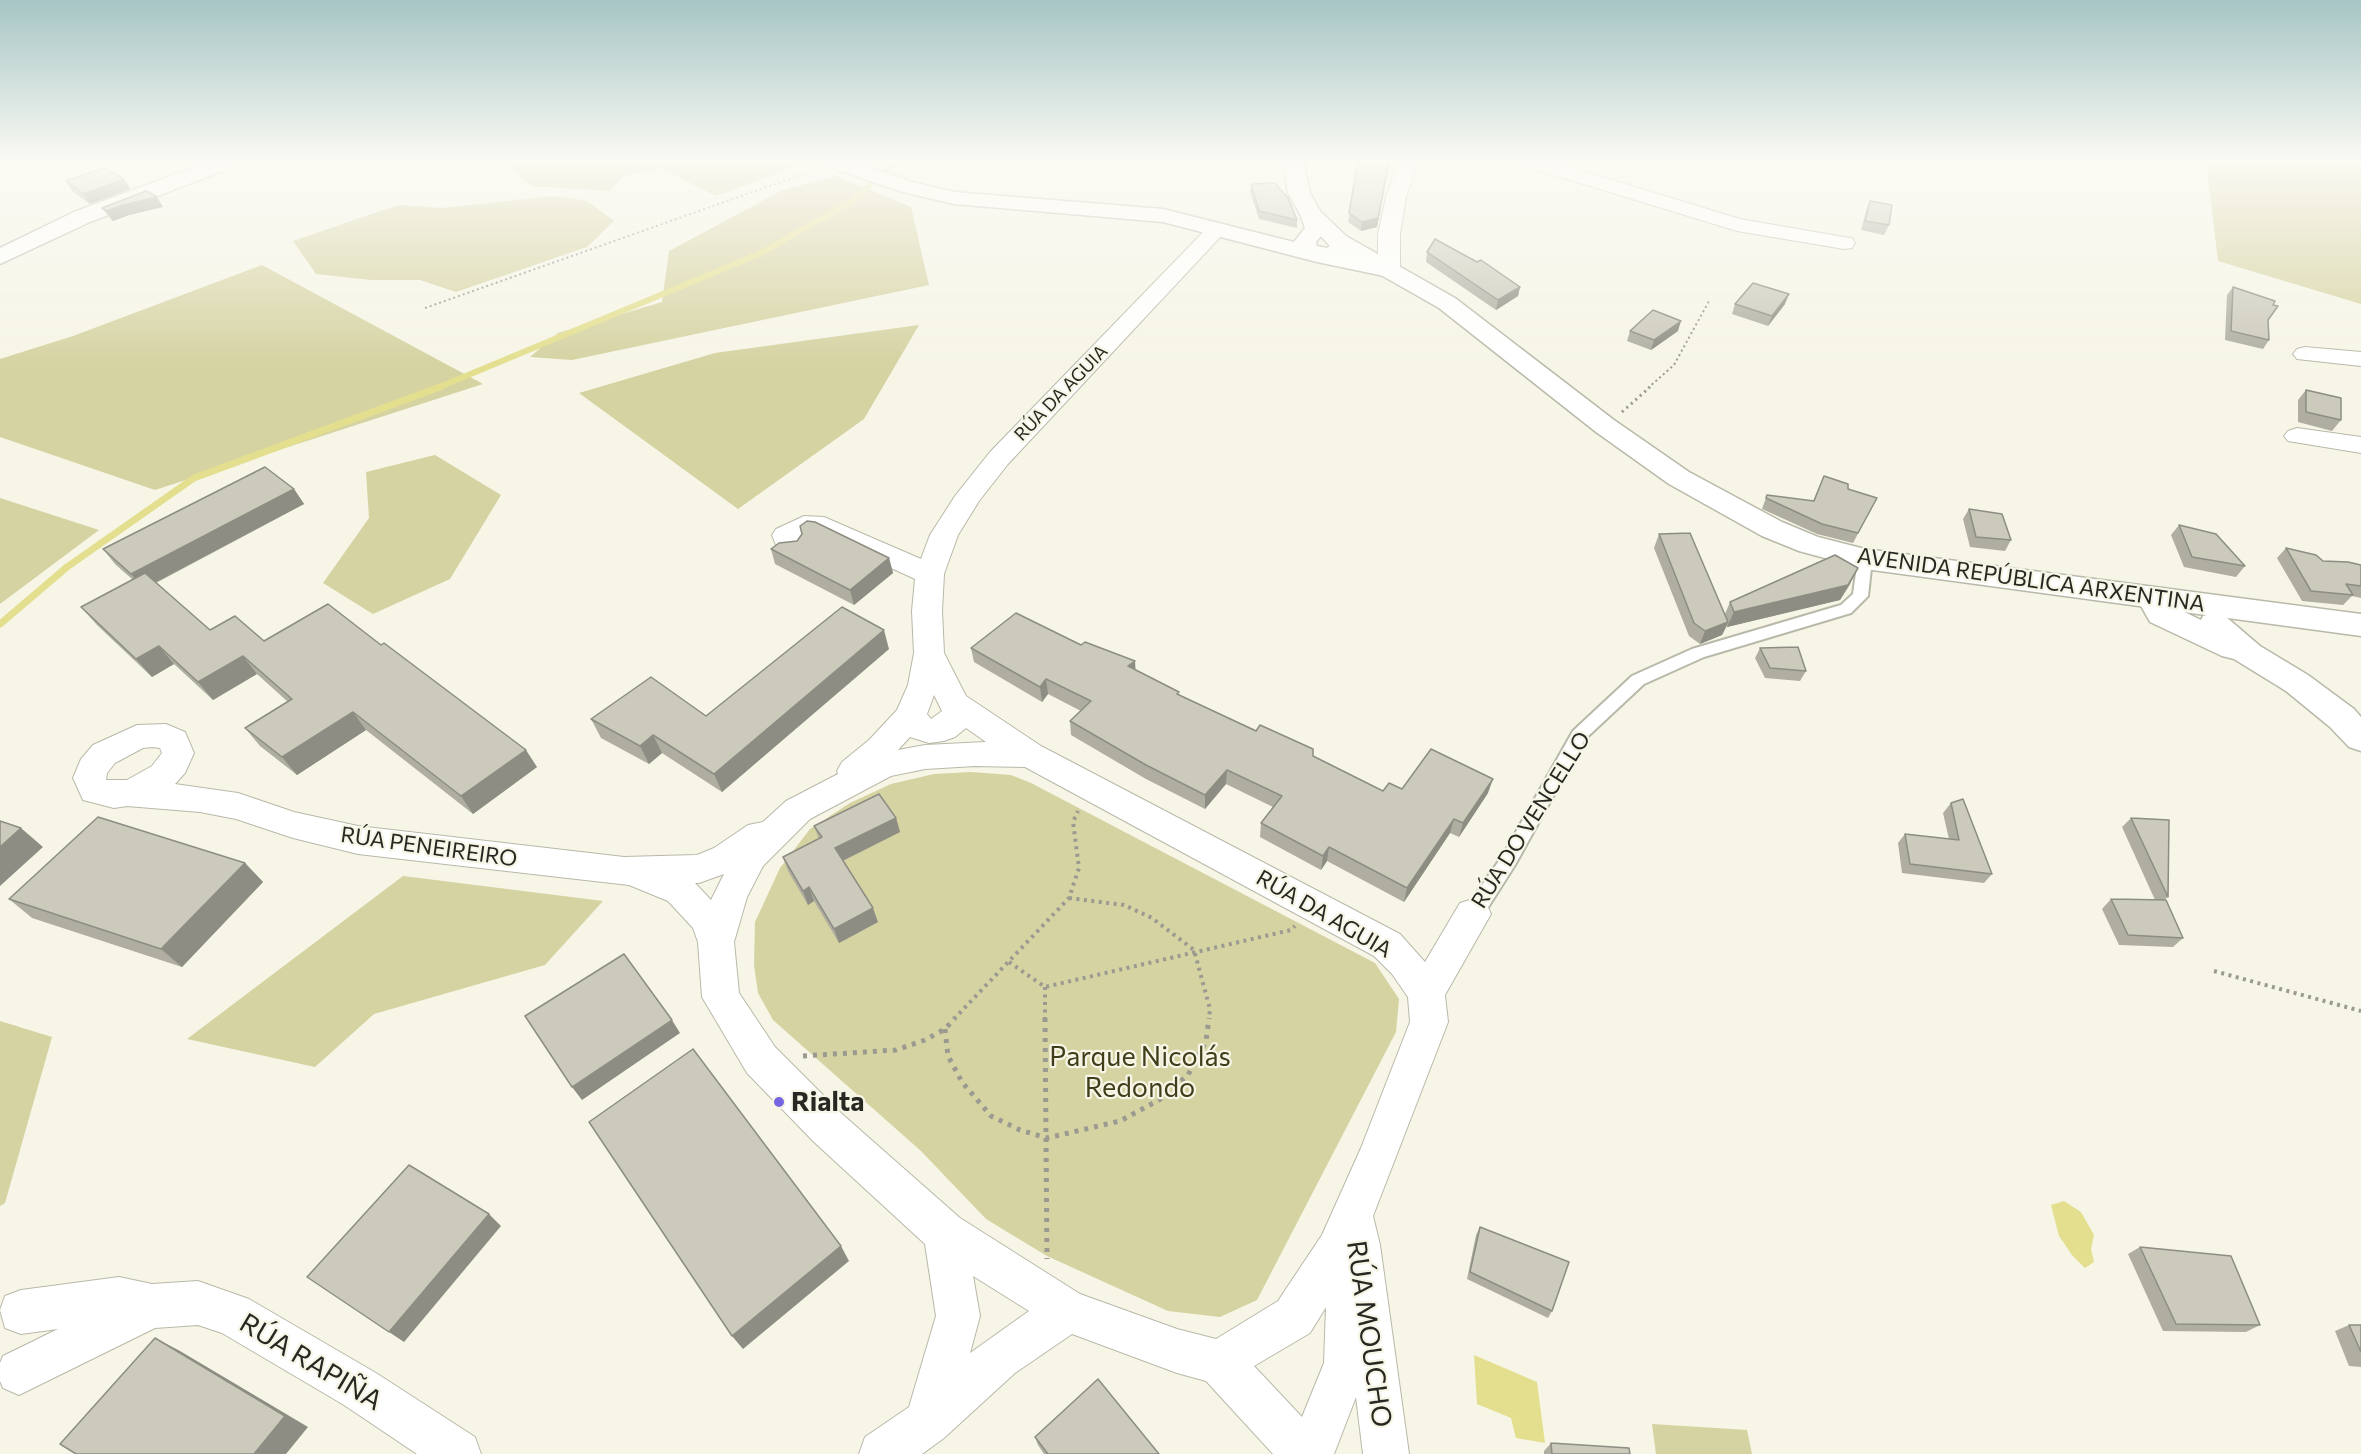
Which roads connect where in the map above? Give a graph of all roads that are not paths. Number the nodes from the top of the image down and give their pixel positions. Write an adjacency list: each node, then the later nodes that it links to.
1 (57, 229): 10 (street)
2 (1217, 229): 9 (street, AVENIDA REPÚBLICA ARXENTINA); 18 (street, RÚA DA AGUIA)
3 (1316, 229): 9 (street)
4 (1326, 229): 7 (street, AVENIDA REPÚBLICA ARXENTINA)
5 (1390, 229): 11 (street)
6 (1760, 229): 8 (street)
7 (1341, 243): 9 (street); 11 (street, AVENIDA REPÚBLICA ARXENTINA)
8 (1844, 243)
9 (1311, 248): 11 (street, AVENIDA REPÚBLICA ARXENTINA)
10 (0, 256)
11 (1389, 270): 17 (street, AVENIDA REPÚBLICA ARXENTINA)
12 (2304, 354): 13 (street)
13 (2361, 359)
14 (2297, 436): 15 (street)
15 (2361, 446)
16 (790, 548): 18 (street)
17 (1865, 559): 19 (street, AVENIDA REPÚBLICA ARXENTINA); 34 (lane, RÚA DO VENCELLO)
18 (930, 574): 23 (street, RÚA DA AGUIA)
19 (2151, 597): 20 (street, AVENIDA REPÚBLICA ARXENTINA); 22 (street)
20 (2211, 615): 21 (street, AVENIDA REPÚBLICA ARXENTINA); 22 (street); 24 (street)
21 (2361, 626)
22 (2183, 627): 24 (street)
23 (929, 653): 25 (street, RÚA DA AGUIA); 26 (street, RÚA DA AGUIA)
24 (2249, 654): 27 (street)
25 (959, 708): 26 (street); 29 (street, RÚA DA AGUIA)
26 (910, 716): 31 (street, RÚA DA AGUIA)
27 (2361, 738)
28 (174, 741): 30 (street, RÚA PENEIREIRO); 30 (street, RÚA PENEIREIRO); 32 (street, RÚA PENEIREIRO)
29 (1029, 755): 31 (street, RÚA DA AGUIA); 36 (street, RÚA DA AGUIA)
30 (126, 793): 32 (street, RÚA PENEIREIRO)
31 (807, 805): 33 (street, RÚA PENEIREIRO); 35 (street, RÚA DA AGUIA)
32 (238, 806): 33 (street, RÚA PENEIREIRO)
33 (624, 871): 35 (street, RÚA PENEIREIRO)
34 (1473, 914): 36 (street, RÚA DO VENCELLO)
35 (716, 942): 38 (street, RÚA DA AGUIA)
36 (1426, 993): 37 (street, RÚA DA AGUIA)
37 (1344, 1232): 42 (street, RÚA DA AGUIA); 48 (street); 49 (street, RÚA MOUCHO)
38 (945, 1233): 39 (street, RÚA DA AGUIA); 44 (street)
39 (1056, 1303): 42 (street, RÚA DA AGUIA); 44 (street)
40 (152, 1306): 41 (street, RÚA RAPIÑA); 43 (street, RÚA RAPIÑA); 45 (street, RÚA RAPIÑA)
41 (10, 1317): 43 (street)
42 (1219, 1362): 47 (street)
43 (9, 1376)
44 (928, 1422): 46 (street)
45 (458, 1454)
46 (882, 1454)
47 (1305, 1454)
48 (1311, 1454)
49 (1386, 1454)

